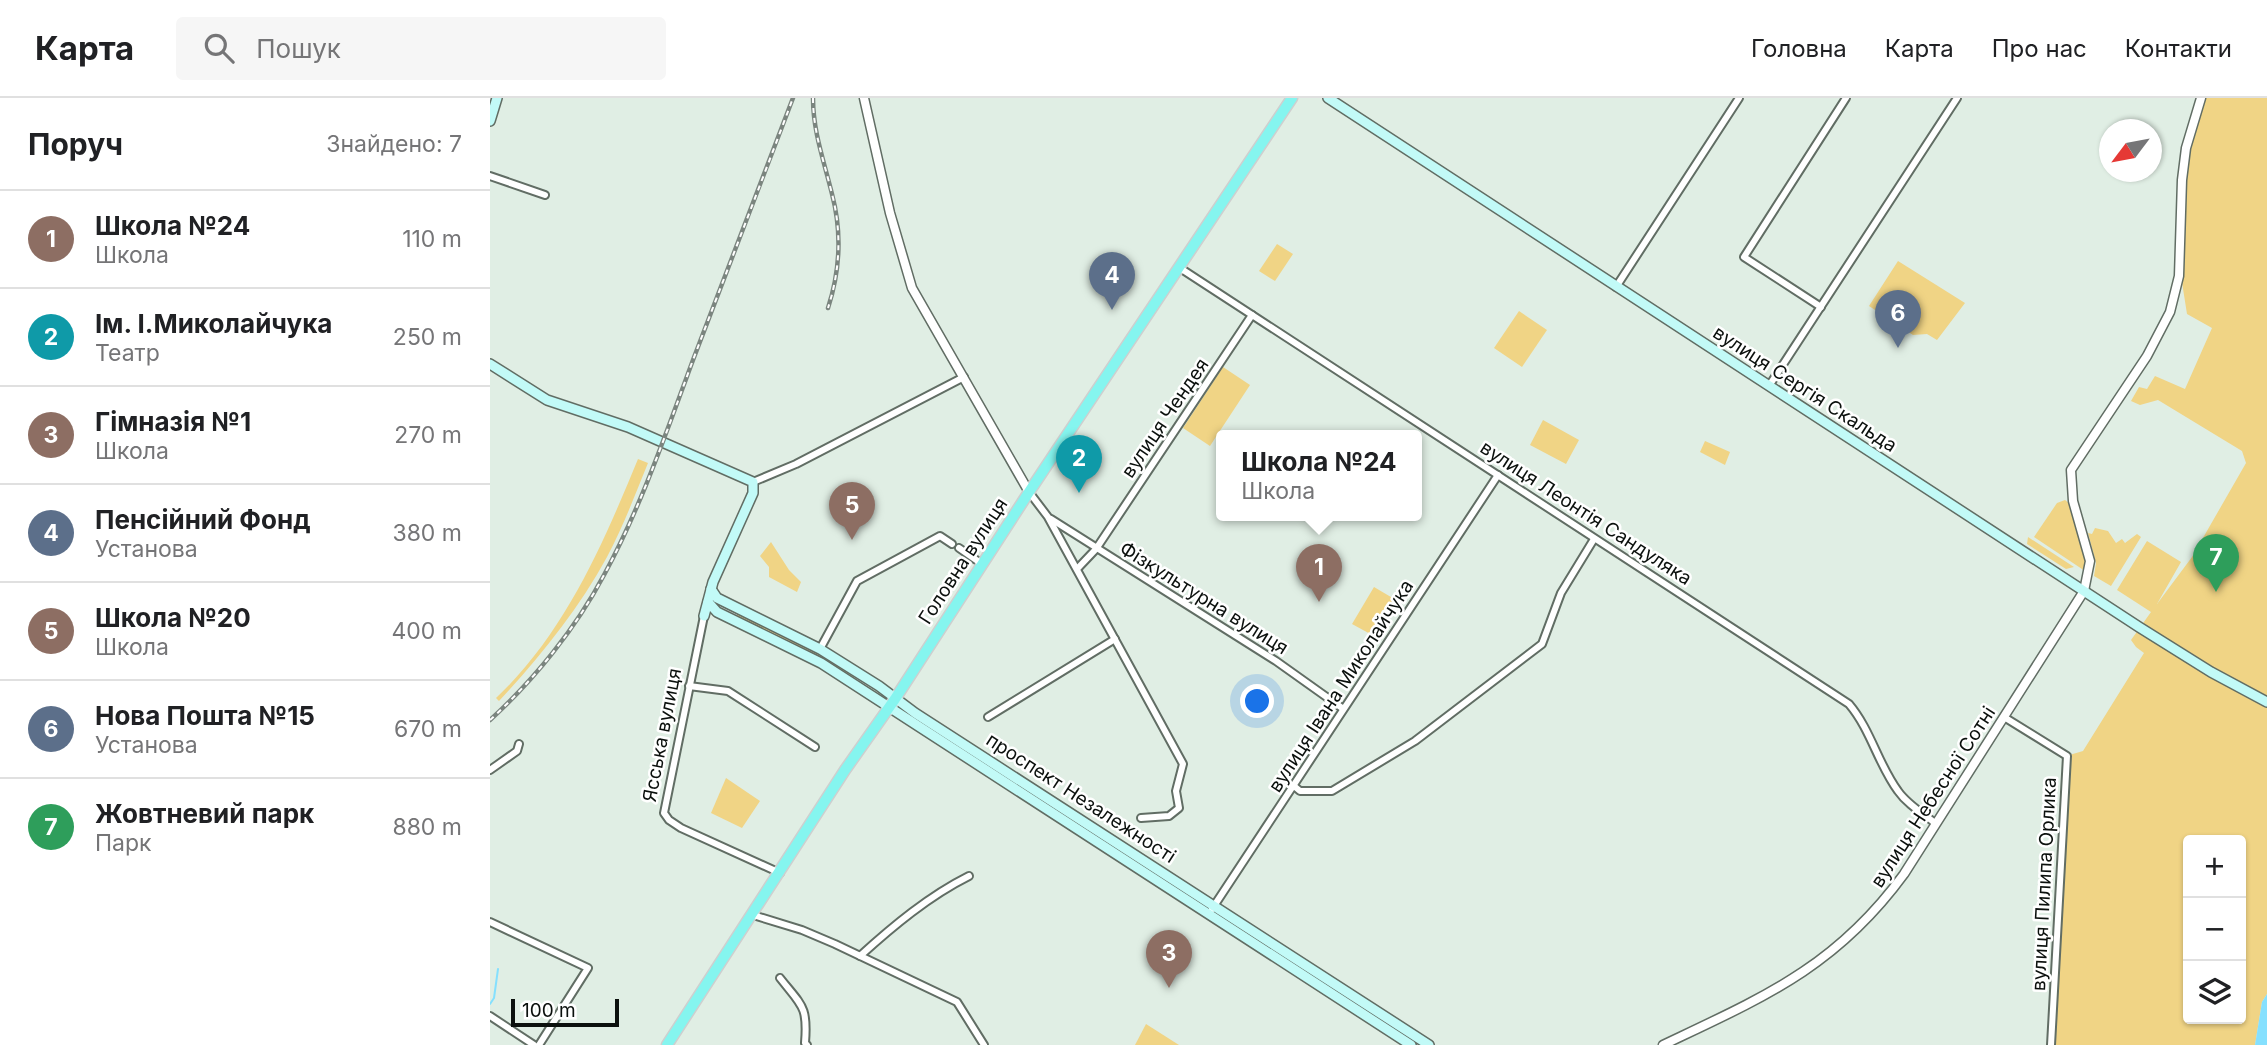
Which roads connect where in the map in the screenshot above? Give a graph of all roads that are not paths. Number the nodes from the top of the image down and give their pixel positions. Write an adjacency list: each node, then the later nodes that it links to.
1 (497, 98): 9 (main road)
2 (864, 98): 17 (street)
3 (1292, 98): 12 (main road, Головна вулиця)
4 (1328, 98): 13 (main road, вулиця Сергія Скальда)
5 (1739, 98): 13 (street)
6 (1846, 98): 14 (street)
7 (1957, 98): 14 (street)
8 (2201, 98): 28 (street)
9 (490, 121)
10 (490, 176): 11 (street)
11 (545, 195)
12 (1180, 268): 15 (street, вулиця Леонтія Сандуляка); 21 (main road, Головна вулиця)
13 (1616, 287): 18 (main road, вулиця Сергія Скальда)
14 (1821, 307): 18 (street)
15 (1252, 315): 19 (street, вулиця Леонтія Сандуляка); 24 (street, вулиця Чендея)
16 (490, 364): 20 (main road)
17 (964, 377): 20 (street); 21 (street)
18 (1769, 386): 28 (main road, вулиця Сергія Скальда)
19 (1498, 475): 23 (street, вулиця Леонтія Сандуляка); 38 (street, вулиця Івана Миколайчука)
20 (753, 482): 27 (main road)
21 (1029, 492): 22 (street); 25 (main road, Головна вулиця)
22 (1048, 517): 24 (street, Фізкультурна вулиця); 26 (street)
23 (1594, 539): 44 (street); 46 (street, вулиця Леонтія Сандуляка)
24 (1096, 549): 26 (street, вулиця Чендея); 38 (street, Фізкультурна вулиця)
25 (982, 564): 33 (street); 35 (main road, Головна вулиця)
26 (1077, 569): 32 (street)
27 (711, 589): 29 (main road); 33 (main road, проспект Незалежності)
28 (2084, 591): 36 (main road, вулиця Сергія Скальда); 40 (street, вулиця Небесної Сотні)
29 (708, 601): 30 (main road, проспект Незалежності); 31 (main road)
30 (717, 612): 31 (main road); 37 (main road, проспект Незалежності)
31 (704, 616): 34 (street, Ясська вулиця)
32 (1115, 639): 39 (street); 45 (street)
33 (820, 649): 35 (main road, проспект Незалежності)
34 (689, 686): 42 (street); 47 (street, Ясська вулиця)
35 (895, 699): 37 (main road, Головна вулиця); 49 (main road, проспект Незалежності)
36 (2267, 702)
37 (889, 708): 47 (main road, Головна вулиця); 50 (main road, проспект Незалежності)
38 (1342, 708): 44 (street, вулиця Івана Миколайчука)
39 (988, 717)
40 (2004, 717): 46 (street, вулиця Небесної Сотні); 63 (street, вулиця Пилипа Орлика)
41 (519, 744): 43 (street)
42 (815, 747)
43 (490, 771)
44 (1294, 786): 49 (street, вулиця Івана Миколайчука)
45 (1141, 818)
46 (1935, 823): 62 (street, вулиця Небесної Сотні)
47 (780, 873): 51 (main road, Головна вулиця)
48 (969, 876): 53 (street)
49 (1215, 904): 50 (street, вулиця Івана Миколайчука); 61 (main road, проспект Незалежності)
50 (1209, 913): 60 (main road, проспект Незалежності)
51 (753, 915): 53 (street); 57 (main road, Головна вулиця)
52 (490, 922): 56 (street)
53 (860, 956): 59 (street)
54 (780, 978): 58 (street)
55 (490, 1016): 56 (street)
56 (537, 1045)
57 (667, 1045)
58 (807, 1045)
59 (984, 1045)
60 (1410, 1045)
61 (1429, 1045)
62 (1663, 1045)
63 (2051, 1045)

